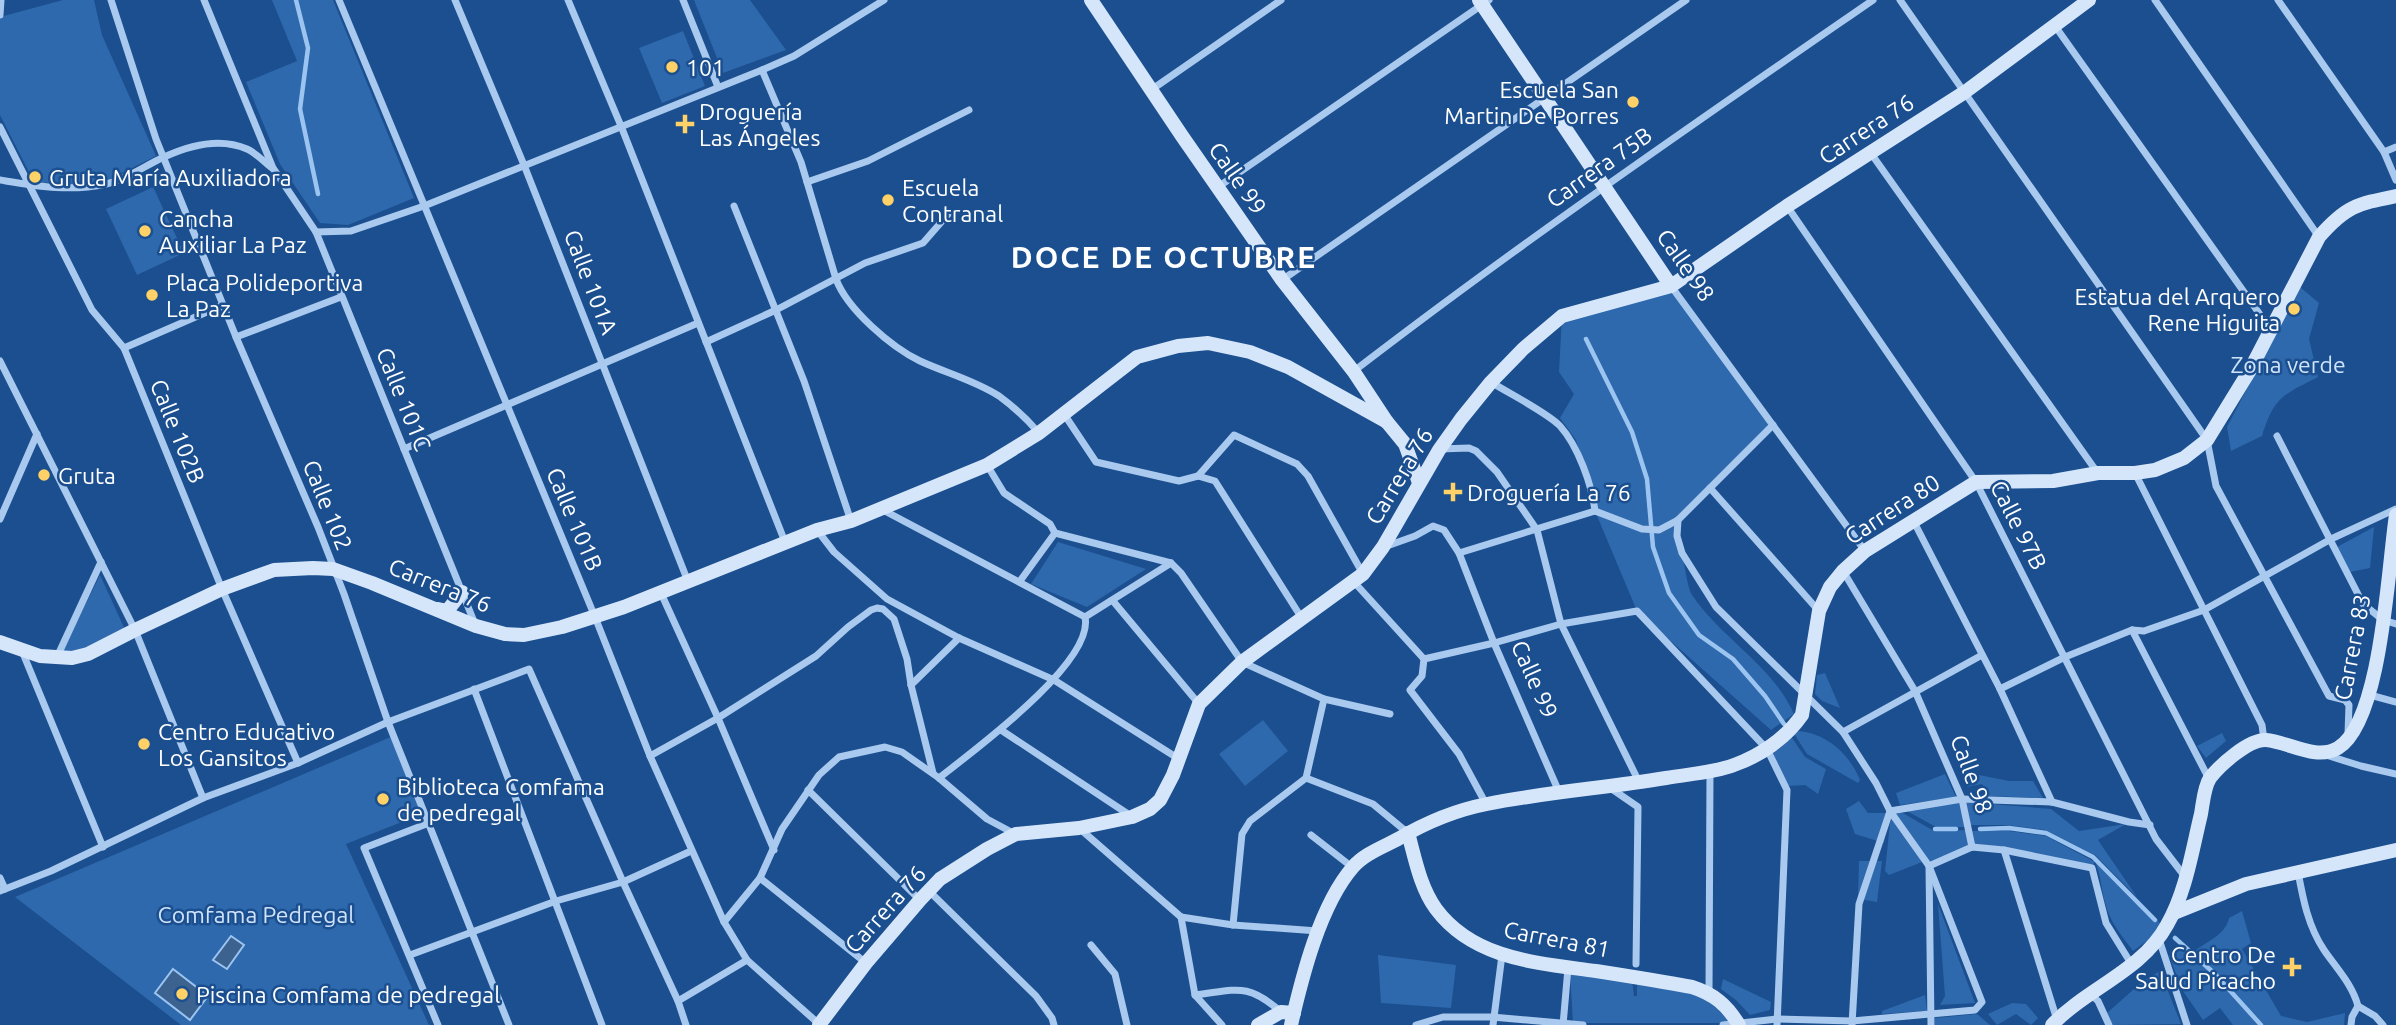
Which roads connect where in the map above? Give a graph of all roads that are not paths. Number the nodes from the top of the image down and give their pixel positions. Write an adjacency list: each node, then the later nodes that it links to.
1 (2, 0): 18 (street)
2 (111, 0): 31 (street, Calle 102)
3 (204, 0): 33 (street, Calle 101C)
4 (339, 0): 41 (street, Calle 101B)
5 (455, 0): 32 (street, Calle 101A)
6 (568, 0): 26 (street)
7 (683, 0): 21 (street)
8 (884, 0): 20 (street)
9 (1091, 0): 22 (street, Calle 99)
10 (1281, 0): 22 (street)
11 (1686, 0): 24 (street)
12 (1873, 0): 37 (street, Carrera 75B)
13 (1900, 0): 23 (street)
14 (2089, 0): 19 (street, Carrera 76)
15 (2155, 0): 46 (street)
16 (2278, 0): 30 (street)
17 (1483, 2): 24 (street, Calle 98); 39 (street)
18 (0, 15)
19 (2054, 25): 23 (street, Carrera 76); 54 (street)
20 (762, 69): 21 (street); 36 (street)
21 (718, 87): 26 (street)
22 (1151, 90): 39 (street, Calle 99)
23 (1965, 92): 29 (street, Carrera 76); 69 (street)
24 (1545, 98): 37 (street, Calle 98); 48 (street)
25 (969, 110): 36 (street)
26 (621, 126): 32 (street); 53 (street)
27 (0, 127): 38 (street, Calle 102B)
28 (2396, 147): 30 (street)
29 (1870, 152): 43 (street, Carrera 76); 73 (street)
30 (2384, 152): 35 (street)
31 (163, 157): 33 (street); 38 (street); 51 (street, Calle 102)
32 (524, 165): 41 (street); 59 (street, Calle 101A)
33 (273, 168): 45 (street, Calle 101C)
34 (0, 180): 38 (street)
35 (2396, 180)
36 (807, 181): 47 (street)
37 (1604, 185): 49 (street, Calle 98); 60 (street, Carrera 75B)
38 (29, 186): 57 (street, Calle 102B)
39 (1217, 187): 48 (street, Calle 99)
40 (2396, 196): 46 (street, Carrera 80)
41 (424, 206): 45 (street); 62 (street, Calle 101B)
42 (734, 206): 52 (street)
43 (1787, 206): 49 (street, Carrera 76); 77 (street, Calle 97B)
44 (950, 212): 47 (street)
45 (316, 232): 50 (street, Calle 101C)
46 (2319, 237): 54 (street, Carrera 80)
47 (836, 278): 52 (street); 66 (street)
48 (1282, 280): 60 (street, Calle 99)
49 (1671, 286): 61 (street, Carrera 76); 65 (street, Calle 98)
50 (341, 297): 55 (street); 70 (street, Calle 101C)
51 (223, 305): 55 (street, Calle 102); 57 (street)
52 (776, 310): 56 (street); 86 (street)
53 (698, 323): 56 (street); 59 (street)
54 (2271, 331): 69 (street, Carrera 80)
55 (236, 337): 98 (street, Calle 102)
56 (706, 342): 91 (street)
57 (124, 348): 104 (street, Calle 102B)
58 (0, 360): 67 (street)
59 (602, 364): 62 (street); 102 (street, Calle 101A)
60 (1354, 372): 64 (street, Calle 99)
61 (1491, 382): 71 (street, Carrera 76); 81 (street)
62 (507, 405): 70 (street); 111 (street, Calle 101B)
63 (1064, 414): 64 (street, Carrera 76); 66 (street, Carrera 76); 75 (street)
64 (1387, 422): 76 (street, Calle 99)
65 (1773, 425): 78 (street); 94 (street, Calle 98)
66 (1039, 433): 72 (street, Carrera 76)
67 (37, 434): 83 (street); 96 (street)
68 (2277, 436): 90 (street)
69 (2207, 440): 74 (street, Carrera 80); 100 (street)
70 (404, 449): 106 (street, Calle 101C)
71 (1439, 450): 76 (street, Carrera 76); 88 (street)
72 (987, 466): 79 (street, Carrera 76); 89 (street)
73 (2098, 473): 74 (street, Carrera 80); 77 (street, Carrera 80)
74 (2135, 473): 109 (street)
75 (1198, 476): 101 (street); 113 (street)
76 (1419, 482): 92 (street, Carrera 76)
77 (1976, 482): 85 (street, Carrera 80); 124 (street, Calle 97B)
78 (1710, 488): 84 (street); 110 (street)
79 (881, 509): 86 (street, Carrera 76); 103 (street)
80 (2396, 509): 90 (street)
81 (1595, 511): 84 (street); 88 (street)
82 (2396, 515): 93 (street, Carrera 83)
83 (0, 519)
84 (1678, 520): 134 (street)
85 (1913, 520): 94 (street, Carrera 80); 123 (street)
86 (851, 521): 87 (street, Carrera 76)
87 (817, 530): 91 (street, Carrera 76); 119 (street)
88 (1537, 530): 95 (street); 115 (street)
89 (1055, 533): 97 (street); 103 (street)
90 (2331, 539): 100 (street); 114 (street)
91 (785, 543): 102 (street, Carrera 76)
92 (1383, 547): 95 (street, Calle 99); 101 (street, Carrera 76)
93 (2393, 549): 114 (street, Carrera 83)
94 (1865, 551): 99 (street, Carrera 80)
95 (1459, 553): 121 (street, Calle 99)
96 (101, 562): 117 (street); 125 (street)
97 (1171, 563): 107 (street); 127 (street)
98 (333, 569): 104 (street, Carrera 76); 108 (street, Carrera 76); 140 (street, Calle 102)
99 (1843, 571): 110 (street, Carrera 80); 132 (street, Calle 98)
100 (2265, 575): 109 (street); 143 (street)
101 (1358, 578): 113 (street, Carrera 76); 126 (street)
102 (687, 579): 105 (street, Carrera 76)
103 (1020, 581): 112 (street)
104 (222, 589): 117 (street, Carrera 76); 149 (street, Calle 102B)
105 (659, 591): 111 (street, Carrera 76); 139 (street)
106 (462, 592): 108 (street); 116 (street, Calle 101C)
107 (1113, 601): 112 (street); 137 (street)
108 (437, 609): 116 (street, Carrera 76)
109 (2204, 610): 118 (street); 144 (street)
110 (1819, 611): 134 (street, Carrera 80)
111 (595, 617): 116 (street, Carrera 76); 147 (street, Calle 101B)
112 (1085, 617): 128 (street)
113 (1301, 617): 127 (street, Carrera 76)
114 (2389, 622): 133 (street, Carrera 83)
115 (1562, 624): 121 (street); 145 (street); 155 (street)
116 (476, 626)
117 (135, 629): 125 (street, Carrera 76); 159 (street)
118 (2132, 630): 124 (street); 154 (street)
119 (959, 638): 128 (street); 129 (street)
120 (0, 642): 122 (street, Carrera 76)
121 (1494, 643): 126 (street); 158 (street, Calle 99)
122 (22, 651): 125 (street, Carrera 76); 171 (street)
123 (1982, 655): 131 (street); 132 (street)
124 (2065, 657): 131 (street); 166 (street, Calle 97B)
125 (56, 659)
126 (1424, 659): 162 (street)
127 (1242, 663): 135 (street); 137 (street, Carrera 76)
128 (1054, 680): 141 (street); 148 (street)
129 (911, 685): 139 (street); 152 (street)
130 (474, 689): 140 (street); 183 (street); 186 (street)
131 (2000, 689): 161 (street)
132 (1915, 691): 142 (street); 160 (street, Calle 98)
133 (2370, 695): 136 (street); 143 (street, Carrera 83)
134 (1804, 696): 142 (street); 145 (street, Carrera 80)
135 (1324, 699): 138 (street); 153 (street)
136 (2396, 702)
137 (1199, 704): 148 (street, Carrera 76)
138 (1390, 714)
139 (718, 718): 147 (street); 173 (street)
140 (388, 722): 149 (street); 165 (street, Calle 102)
141 (1001, 730): 152 (street); 164 (street)
142 (1843, 732): 163 (street)
143 (2348, 738): 146 (street)
144 (2264, 740): 146 (street); 154 (street)
145 (1767, 750): 150 (street, Carrera 80); 210 (street)
146 (2322, 753): 151 (street)
147 (650, 756): 176 (street, Calle 101B)
148 (1179, 759): 164 (street, Carrera 76)
149 (298, 762): 159 (street)
150 (1710, 771): 155 (street, Carrera 80); 202 (street)
151 (2396, 774)
152 (936, 776): 157 (street); 169 (street)
153 (1306, 778): 168 (street); 190 (street)
154 (2209, 780): 182 (street)
155 (1639, 782): 156 (street, Carrera 80)
156 (1608, 786): 158 (street, Carrera 80); 199 (street)
157 (808, 790): 173 (street); 185 (street)
158 (1559, 792): 162 (street, Carrera 80)
159 (203, 798): 171 (street)
160 (1962, 799): 161 (street); 163 (street); 172 (street, Calle 98)
161 (2052, 802): 166 (street)
162 (1486, 804): 168 (street, Carrera 80)
163 (1890, 811): 177 (street); 212 (street)
164 (1132, 817): 167 (street, Carrera 76)
165 (429, 823): 192 (street, Calle 102); 195 (street)
166 (2150, 825): 182 (street, Calle 97B)
167 (1079, 828): 169 (street, Carrera 76); 188 (street)
168 (1408, 833): 178 (street, Carrera 80); 196 (street, Carrera 81)
169 (1016, 834): 185 (street, Carrera 76)
170 (1311, 835): 178 (street)
171 (103, 847): 184 (street)
172 (1972, 847): 174 (street); 177 (street)
173 (774, 850): 181 (street)
174 (2004, 850): 200 (street); 211 (street)
175 (2396, 850): 179 (street)
176 (691, 851): 183 (street); 189 (street, Calle 101B)
177 (1929, 866): 207 (street); 207 (street)
178 (1352, 868): 191 (street)
179 (2298, 872): 187 (street); 206 (street)
180 (0, 878): 184 (street)
181 (760, 878): 189 (street); 198 (street)
182 (2186, 878): 187 (street)
183 (623, 882): 186 (street); 205 (street)
184 (2, 890)
185 (924, 896): 198 (street, Carrera 76); 219 (street)
186 (556, 901): 192 (street); 216 (street)
187 (2174, 913): 193 (street)
188 (1181, 917): 190 (street); 204 (street)
189 (724, 922): 197 (street, Calle 101B)
190 (1233, 925): 191 (street)
191 (1318, 931): 208 (street)
192 (472, 932): 195 (street); 215 (street, Calle 102)
193 (2159, 939): 200 (street); 229 (street)
194 (1091, 945): 220 (street)
195 (410, 955): 214 (street)
196 (1502, 955): 201 (street, Carrera 81); 209 (street)
197 (747, 960): 205 (street); 218 (street, Calle 101B)
198 (866, 963): 218 (street, Carrera 76)
199 (1636, 964)
200 (2133, 966): 203 (street)
201 (1568, 967): 202 (street, Carrera 81); 213 (street)
202 (1709, 993): 226 (street, Carrera 81)
203 (2089, 993): 211 (street); 228 (street)
204 (1195, 995): 208 (street); 221 (street)
205 (678, 1000): 217 (street)
206 (2358, 1006): 230 (street); 231 (street)
207 (1931, 1013): 212 (street); 227 (street)
208 (1289, 1017): 222 (street)
209 (1492, 1021): 213 (street); 223 (street)
210 (1777, 1022): 212 (street); 226 (street)
211 (2054, 1022)
212 (1852, 1023)
213 (1563, 1024): 224 (street)
214 (439, 1025)
215 (509, 1025)
216 (602, 1025)
217 (686, 1025)
218 (819, 1025)
219 (1054, 1025)
220 (1127, 1025)
221 (1222, 1025)
222 (1258, 1025)
223 (1416, 1025)
224 (1583, 1025)
225 (1723, 1025): 226 (street)
226 (1739, 1025)
227 (1931, 1025)
228 (2109, 1025)
229 (2186, 1025)
230 (2351, 1025)
231 (2384, 1025)

